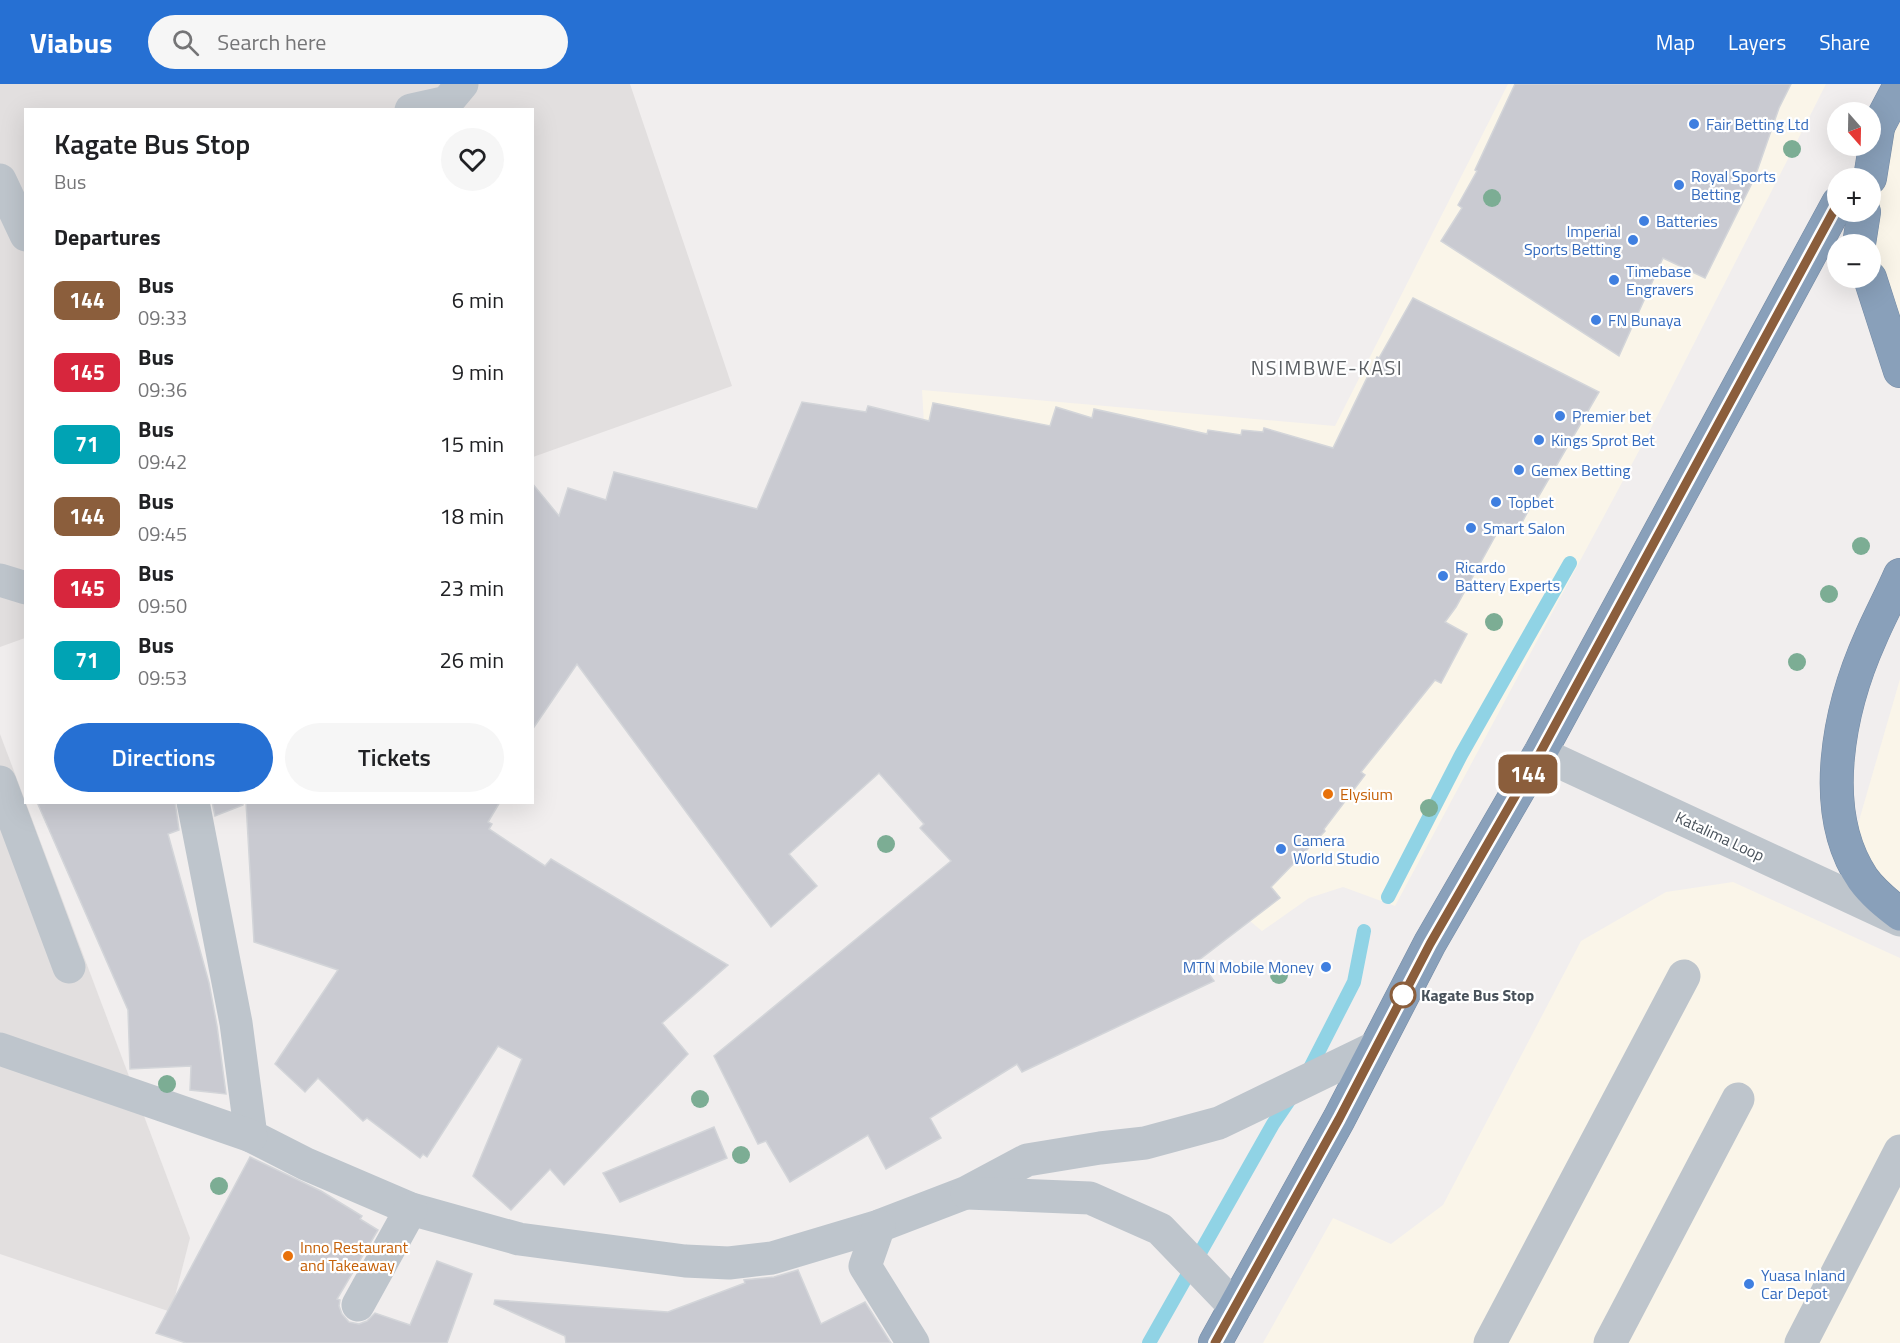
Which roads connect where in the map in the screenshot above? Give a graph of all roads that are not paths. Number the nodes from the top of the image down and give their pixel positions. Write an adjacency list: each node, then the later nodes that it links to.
1 (462, 84): 3 (street)
2 (1900, 85): 4 (highway)
3 (420, 108)
4 (1881, 121)
5 (0, 180): 7 (street)
6 (1828, 222): 13 (highway)
7 (24, 231)
8 (1873, 288): 9 (highway)
9 (1900, 371)
10 (1900, 575): 16 (highway)
11 (0, 580): 12 (street)
12 (24, 587)
13 (1540, 753): 17 (street, Katalima Loop); 20 (highway)
14 (0, 782): 18 (street)
15 (193, 804): 23 (street)
16 (1900, 914)
17 (1900, 920)
18 (69, 967)
19 (1684, 976): 32 (street)
20 (1376, 1047): 25 (street); 29 (highway)
21 (0, 1049): 23 (street)
22 (1738, 1099): 33 (street)
23 (250, 1137): 26 (street)
24 (1900, 1151): 34 (street)
25 (965, 1193): 27 (street); 29 (street)
26 (411, 1209): 27 (street); 28 (street)
27 (879, 1226): 30 (street)
28 (358, 1305)
29 (1235, 1307): 31 (highway)
30 (913, 1343)
31 (1215, 1343)
32 (1490, 1343)
33 (1610, 1343)
34 (1801, 1343)

